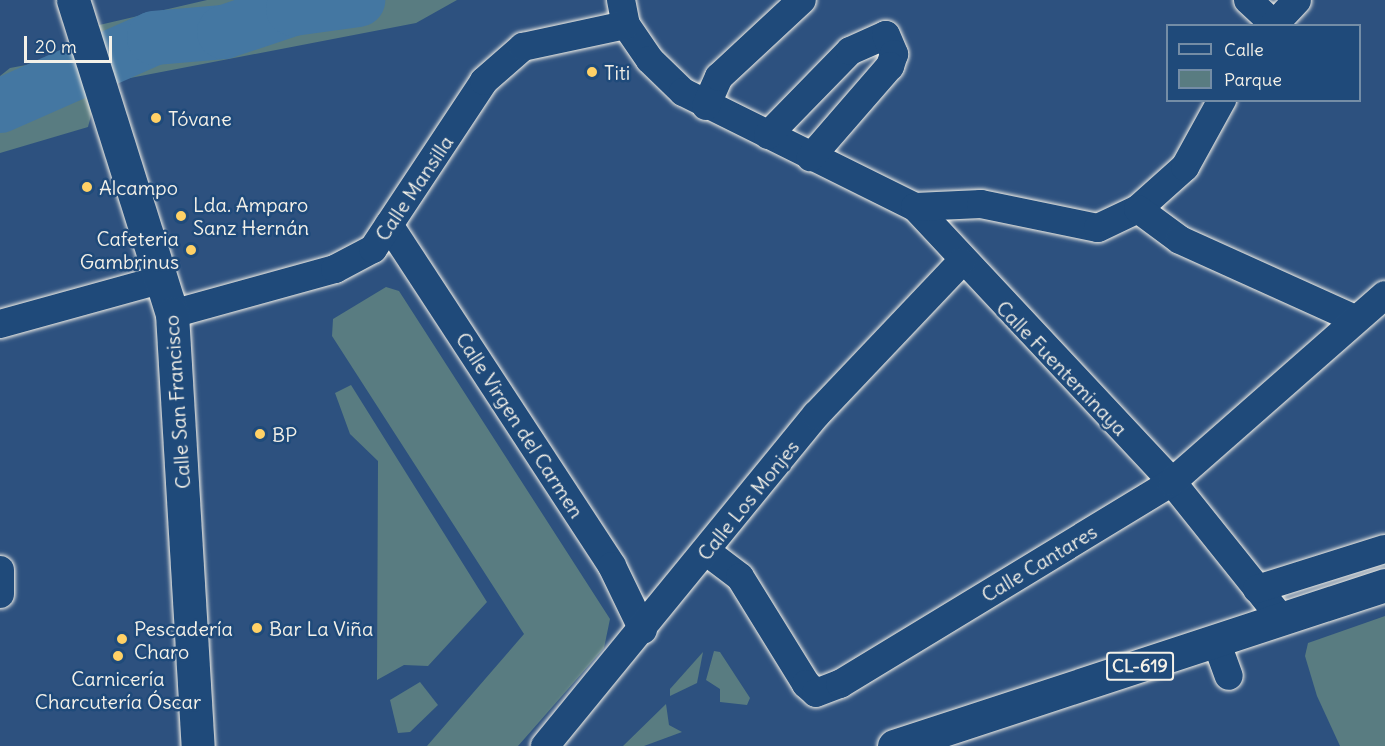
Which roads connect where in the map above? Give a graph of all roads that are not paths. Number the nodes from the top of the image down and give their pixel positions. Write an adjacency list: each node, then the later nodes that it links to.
1 (72, 0): 16 (street, Calle San Francisco)
2 (802, 0): 9 (street)
3 (1248, 0): 6 (street)
4 (1296, 0): 7 (street)
5 (623, 12): 9 (street, Calle Fuenteminaya); 14 (street, Calle Mansilla)
6 (1272, 24)
7 (1274, 24)
8 (1221, 102): 13 (street)
9 (706, 106): 10 (street, Calle Fuenteminaya)
10 (768, 135): 11 (street, Calle Fuenteminaya); 11 (street)
11 (812, 157): 12 (street, Calle Fuenteminaya)
12 (915, 207): 13 (street); 15 (street, Calle Fuenteminaya)
13 (1138, 209): 19 (street)
14 (389, 225): 18 (street, Calle Mansilla); 29 (street, Calle Virgen del Carmen)
15 (961, 262): 21 (street, Calle Fuenteminaya); 23 (street, Calle Los Monjes)
16 (164, 279): 18 (street, Calle San Francisco); 20 (street)
17 (1385, 294): 19 (street, Calle Cantares)
18 (172, 314): 32 (street, Calle San Francisco)
19 (1353, 318): 21 (street, Calle Cantares)
20 (0, 324)
21 (1172, 482): 23 (street, Calle Cantares); 26 (street, Calle Fuenteminaya)
22 (1385, 549): 26 (street)
23 (707, 552): 29 (street, Calle Los Monjes)
24 (0, 570): 27 (street)
25 (1385, 585): 28 (street, CL-619)
26 (1257, 589): 28 (street, Calle Fuenteminaya)
27 (0, 594)
28 (1281, 618): 30 (street, CL-619)
29 (643, 630): 33 (street, Calle Los Monjes)
30 (1216, 641): 31 (street); 34 (street, CL-619)
31 (1228, 676)
32 (198, 746)
33 (545, 746)
34 (896, 746)

